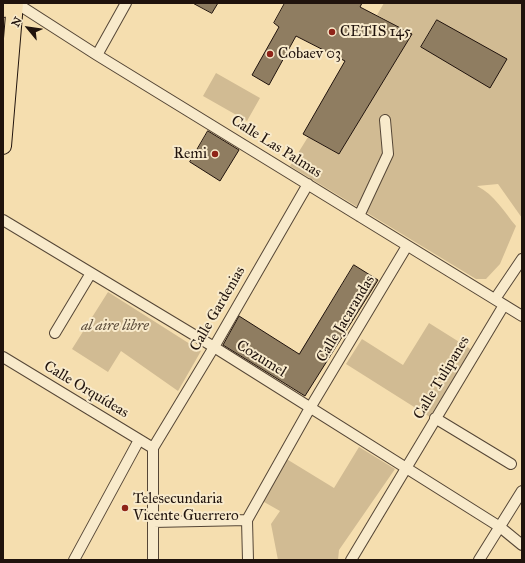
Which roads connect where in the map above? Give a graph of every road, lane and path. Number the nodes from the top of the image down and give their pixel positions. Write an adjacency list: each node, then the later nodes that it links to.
1 (4, 3): 4 (main road)
2 (15, 3): 5 (street, Calle Las Palmas); 7 (main road)
3 (126, 3): 5 (street)
4 (3, 9)
5 (97, 55): 8 (street, Calle Las Palmas)
6 (385, 120): 9 (street)
7 (3, 146)
8 (308, 184): 9 (street, Calle Las Palmas); 18 (street, Calle Gardenias)
9 (359, 216): 11 (street, Calle Las Palmas)
10 (3, 220): 13 (street, Cozumel)
11 (407, 246): 14 (street, Calle Las Palmas); 20 (street, Calle Jacarandas)
12 (522, 259): 14 (street)
13 (91, 272): 17 (street); 18 (street, Cozumel)
14 (495, 299): 15 (street, Calle Las Palmas)
15 (504, 305): 16 (street, Calle Las Palmas); 21 (street, Calle Tulipanes)
16 (522, 316)
17 (55, 333)
18 (214, 347): 20 (street, Cozumel); 23 (street, Calle Gardenias)
19 (3, 356): 22 (street, Calle Orquídeas)
20 (310, 408): 25 (street, Cozumel); 27 (street, Calle Jacarandas)
21 (436, 418): 24 (street); 25 (street, Calle Tulipanes)
22 (139, 440): 23 (street, Calle Orquídeas); 31 (street)
23 (153, 448): 28 (street)
24 (512, 464)
25 (406, 467): 29 (street, Cozumel); 34 (street, Calle Tulipanes)
26 (522, 491): 29 (street)
27 (248, 520): 28 (street); 33 (street)
28 (153, 522): 32 (street)
29 (500, 527): 30 (street, Cozumel); 35 (street)
30 (522, 545)
31 (74, 560)
32 (153, 560)
33 (248, 560)
34 (351, 560)
35 (479, 560)

